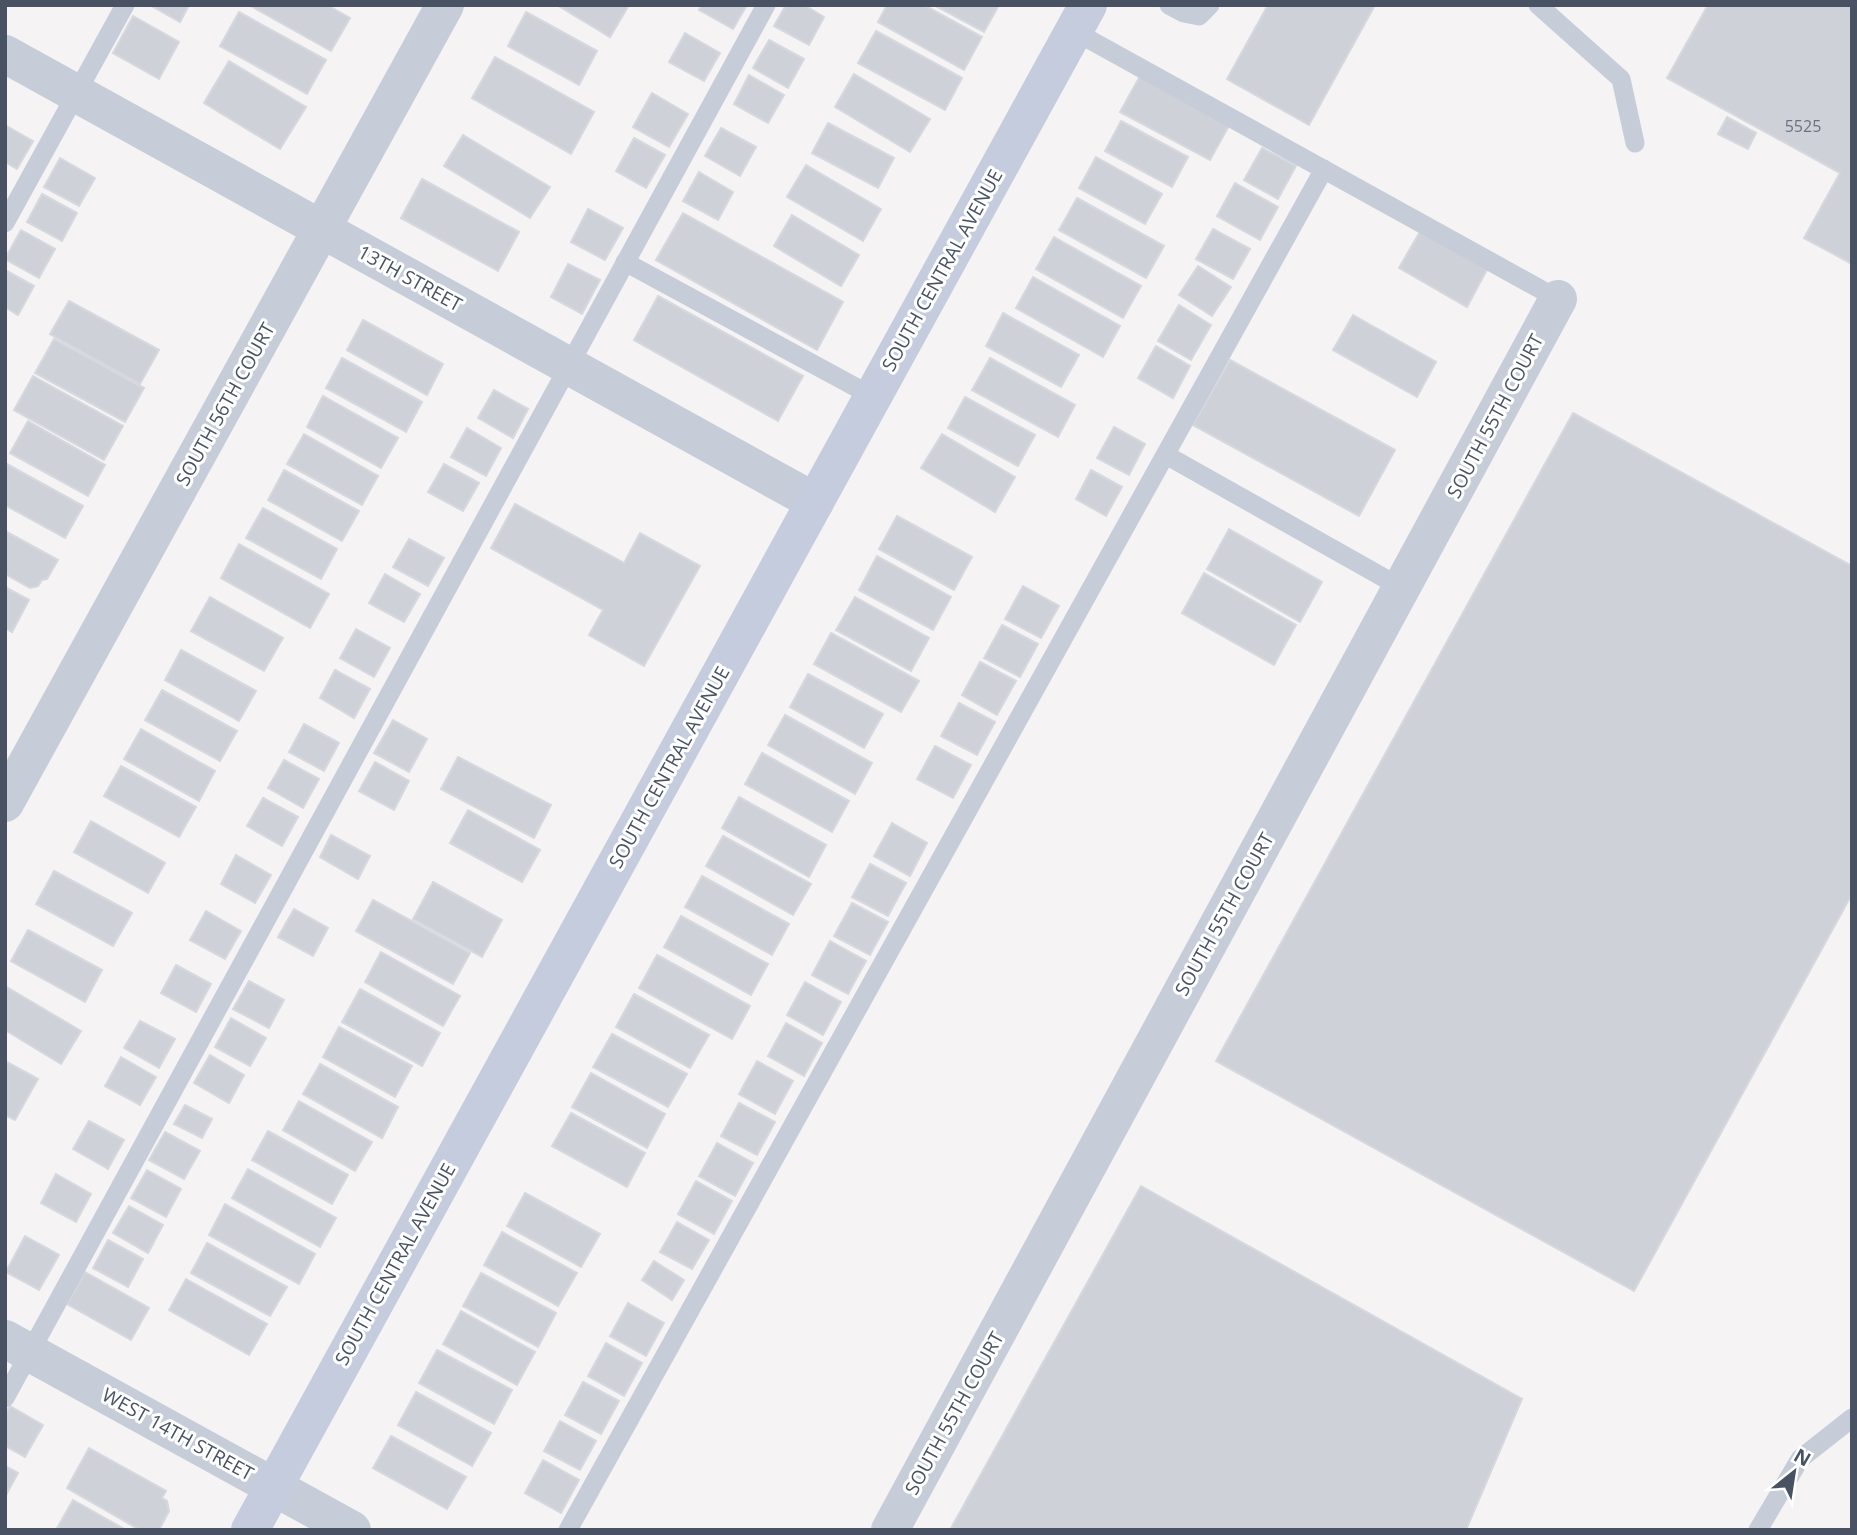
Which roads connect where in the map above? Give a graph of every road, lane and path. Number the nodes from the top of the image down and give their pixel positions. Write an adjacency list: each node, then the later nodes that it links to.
1 (124, 5): 9 (lane)
2 (445, 5): 13 (street, SOUTH 56TH COURT)
3 (766, 5): 14 (lane)
4 (1170, 5): 5 (lane)
5 (1210, 5)
6 (1538, 5): 10 (lane)
7 (1081, 18): 11 (lane); 17 (main road, SOUTH CENTRAL AVENUE)
8 (5, 54): 9 (street, 13TH STREET)
9 (76, 93): 12 (lane); 13 (street, 13TH STREET)
10 (1635, 143)
11 (1324, 169): 15 (lane); 18 (lane)
12 (5, 223)
13 (322, 229): 16 (street, 13TH STREET); 21 (street, SOUTH 56TH COURT)
14 (625, 262): 16 (lane); 17 (lane)
15 (1558, 299): 20 (street, SOUTH 55TH COURT)
16 (569, 366): 19 (street, 13TH STREET); 22 (lane)
17 (873, 396): 19 (main road, SOUTH CENTRAL AVENUE)
18 (1166, 455): 20 (lane); 28 (lane)
19 (815, 502): 25 (main road, SOUTH CENTRAL AVENUE)
20 (1402, 588): 29 (street, SOUTH 55TH COURT)
21 (5, 803)
22 (18, 1346): 23 (lane); 25 (street, WEST 14TH STREET)
23 (5, 1398)
24 (1852, 1418): 30 (lane)
25 (273, 1486): 26 (main road, SOUTH CENTRAL AVENUE); 27 (street, WEST 14TH STREET)
26 (250, 1530)
27 (352, 1530)
28 (568, 1530)
29 (890, 1530)
30 (1758, 1530)

